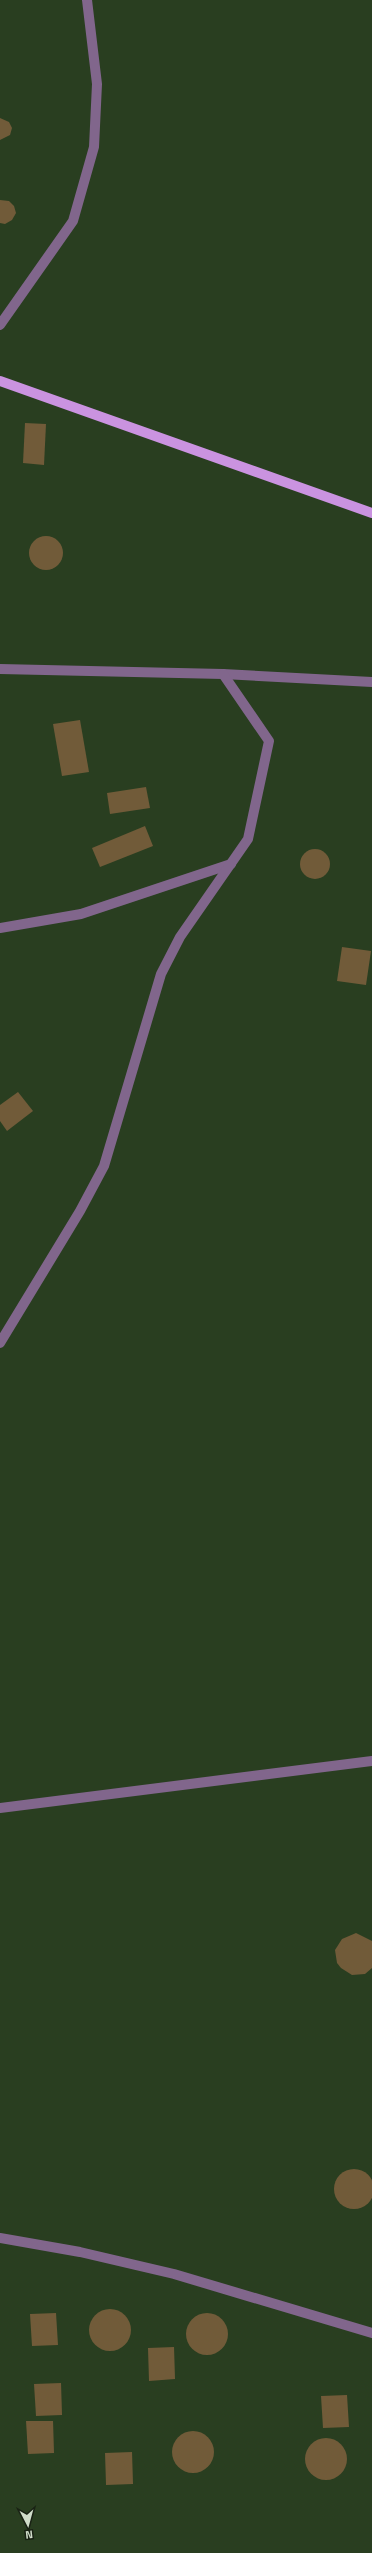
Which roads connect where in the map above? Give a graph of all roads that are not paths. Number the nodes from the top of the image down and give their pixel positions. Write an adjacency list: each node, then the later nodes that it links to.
1 (87, 0): 2 (street)
2 (0, 325)
3 (0, 382): 4 (main road)
4 (372, 514)
5 (0, 669): 6 (street)
6 (223, 674): 7 (street); 8 (street)
7 (372, 682)
8 (231, 864): 9 (street); 10 (street)
9 (0, 928)
10 (0, 1343)
11 (372, 1761): 12 (street)
12 (0, 1808)
13 (0, 2238): 14 (street)
14 (372, 2333)

